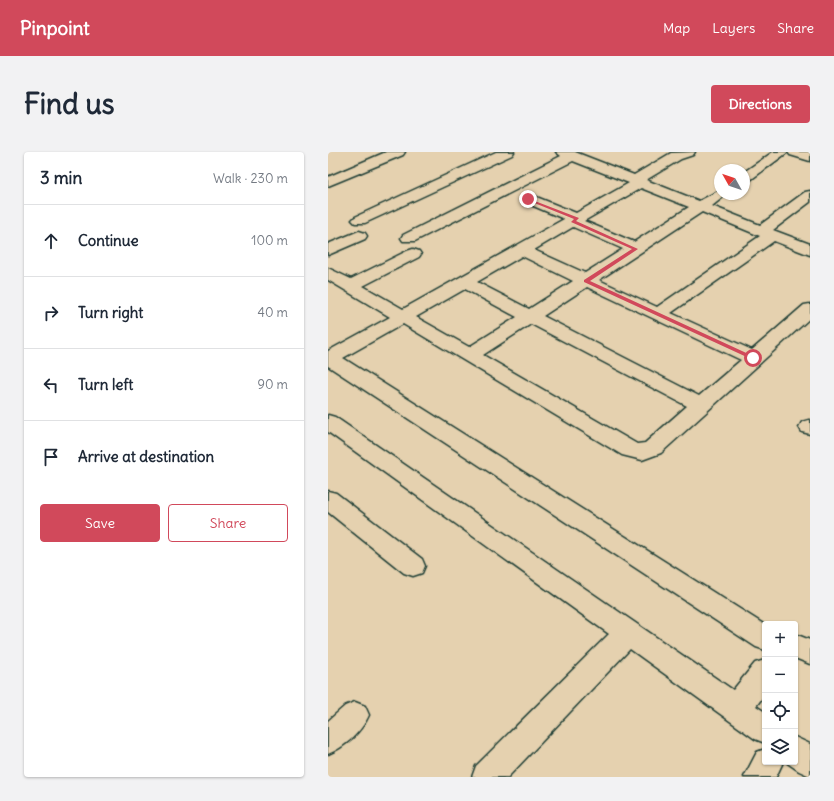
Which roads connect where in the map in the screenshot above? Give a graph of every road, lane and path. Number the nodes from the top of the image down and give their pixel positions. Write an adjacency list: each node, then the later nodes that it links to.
1 (507, 152): 21 (street)
2 (688, 152): 12 (street)
3 (782, 152): 10 (street)
4 (795, 152): 7 (street)
5 (392, 153): 9 (street)
6 (568, 153): 12 (street); 19 (street)
7 (810, 157)
8 (328, 165): 9 (street)
9 (347, 174): 11 (street)
10 (750, 174)
11 (328, 182)
12 (637, 182): 16 (street); 17 (street)
13 (810, 194): 18 (street)
14 (714, 198): 16 (street)
15 (528, 199): 17 (street)
16 (701, 207): 18 (street); 20 (street)
17 (575, 220): 20 (street); 22 (street)
18 (766, 233): 23 (street); 29 (street)
19 (409, 238)
20 (636, 249): 26 (street)
21 (328, 250)
22 (521, 250): 26 (street); 27 (street)
23 (810, 250)
24 (413, 254): 28 (street)
25 (328, 273): 28 (street)
26 (586, 281): 29 (street); 32 (street)
27 (464, 282): 31 (street); 32 (street)
28 (351, 286): 31 (street)
29 (658, 314): 35 (street)
30 (807, 315): 35 (street)
31 (403, 316): 33 (street); 34 (street)
32 (532, 316): 33 (street); 36 (street)
33 (470, 355): 36 (street)
34 (328, 358): 41 (street)
35 (753, 358): 36 (street)
36 (701, 405)
37 (328, 422): 40 (street)
38 (328, 499): 39 (street)
39 (413, 566)
40 (628, 633): 45 (street); 52 (street)
41 (762, 637)
42 (798, 647): 43 (street)
43 (810, 652)
44 (762, 676): 45 (street)
45 (736, 709): 47 (street)
46 (355, 715): 48 (street)
47 (764, 729)
48 (328, 740)
49 (798, 753): 50 (street)
50 (810, 761)
51 (766, 765): 53 (street)
52 (487, 777)
53 (759, 777)

